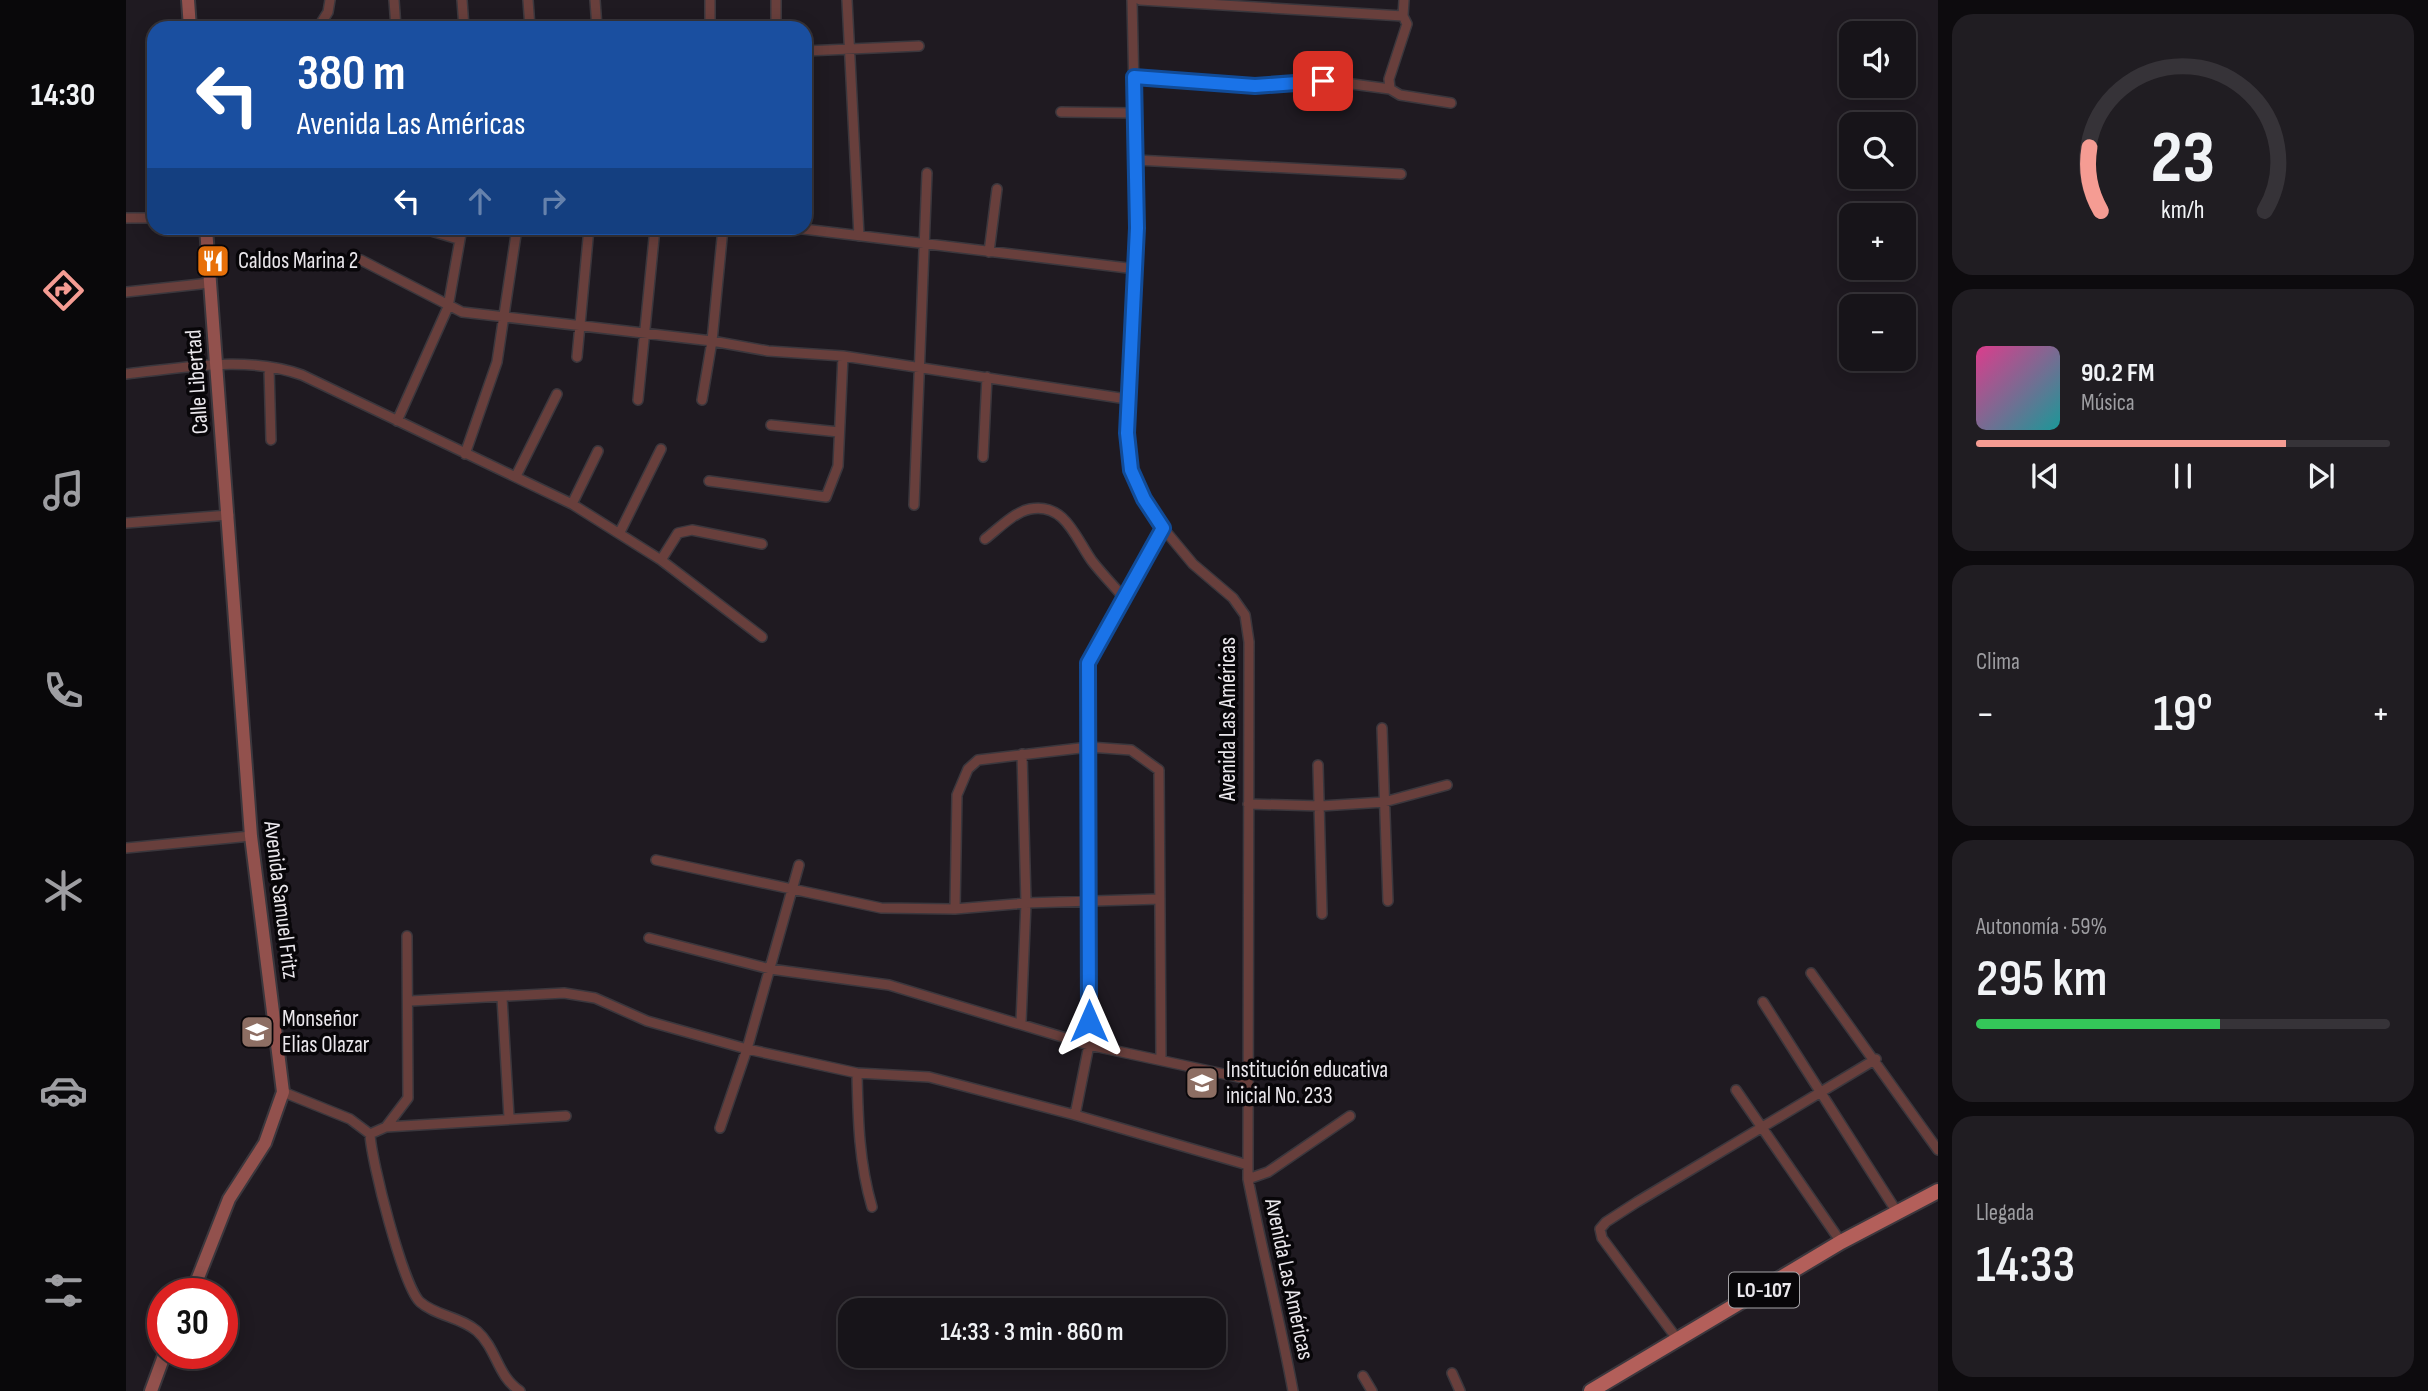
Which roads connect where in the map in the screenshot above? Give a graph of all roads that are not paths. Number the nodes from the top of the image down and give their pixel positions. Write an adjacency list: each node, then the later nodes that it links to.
1 (188, 0): 14 (street)
2 (330, 0): 15 (street)
3 (394, 0): 16 (street)
4 (462, 0): 17 (street)
5 (528, 0): 18 (street)
6 (595, 0): 19 (street)
7 (710, 0): 20 (street)
8 (776, 0): 21 (street)
9 (847, 0): 23 (street)
10 (1132, 0): 25 (street, Avenida Las Américas)
11 (1140, 0): 13 (street)
12 (1404, 0): 13 (street)
13 (1404, 16): 26 (street)
14 (190, 21)
15 (322, 21)
16 (396, 21)
17 (464, 21)
18 (530, 21)
19 (596, 21)
20 (710, 21)
21 (776, 21)
22 (919, 46): 23 (street)
23 (850, 49): 24 (street); 44 (street)
24 (812, 51)
25 (1134, 77): 26 (street); 29 (street, Avenida Las Américas)
26 (1391, 89): 27 (street)
27 (1451, 103)
28 (1061, 111): 29 (street)
29 (1135, 113): 30 (street, Avenida Las Américas)
30 (1136, 160): 32 (street); 49 (street, Avenida Las Américas)
31 (927, 173): 46 (street)
32 (1401, 174)
33 (997, 189): 47 (street)
34 (126, 218): 35 (street)
35 (147, 218)
36 (812, 230): 44 (street)
37 (207, 235): 50 (street, Calle Libertad)
38 (445, 235): 45 (street)
39 (459, 235): 45 (street)
40 (516, 235): 53 (street)
41 (588, 235): 54 (street)
42 (654, 235): 55 (street)
43 (722, 235): 56 (street)
44 (859, 236): 46 (street)
45 (458, 239): 52 (street)
46 (926, 245): 47 (street); 60 (street)
47 (989, 252): 49 (street)
48 (361, 260): 52 (street)
49 (1136, 269): 65 (street, Avenida Las Américas)
50 (210, 283): 51 (street); 59 (street, Calle Libertad)
51 (126, 292)
52 (449, 307): 53 (street); 68 (street)
53 (506, 316): 54 (street); 74 (street)
54 (580, 326): 55 (street); 58 (street)
55 (644, 334): 56 (street); 66 (street)
56 (712, 341): 57 (street); 67 (street)
57 (843, 355): 60 (street); 70 (street)
58 (576, 358)
59 (217, 365): 61 (street); 62 (street); 80 (street, Calle Libertad)
60 (920, 367): 63 (street); 79 (street)
61 (269, 368): 68 (street); 71 (street)
62 (126, 374)
63 (987, 377): 65 (street); 75 (street)
64 (557, 394): 76 (street)
65 (1127, 399): 82 (street, Avenida Las Américas)
66 (638, 400)
67 (702, 400)
68 (397, 421): 74 (street)
69 (771, 425): 70 (street)
70 (839, 432): 77 (street)
71 (271, 440)
72 (661, 449): 83 (street)
73 (598, 451): 78 (street)
74 (465, 454): 76 (street)
75 (983, 457)
76 (516, 477): 78 (street)
77 (709, 481)
78 (572, 505): 83 (street)
79 (914, 505)
80 (229, 515): 81 (street); 84 (street, Calle Libertad)
81 (126, 523)
82 (1163, 528): 88 (street); 96 (street, Avenida Las Américas)
83 (620, 532): 87 (street)
84 (230, 533): 98 (street, Avenida Samuel Fritz)
85 (985, 540): 88 (street)
86 (762, 544): 87 (street)
87 (661, 560): 89 (street)
88 (1124, 598): 91 (street)
89 (762, 637)
90 (1382, 728): 95 (street)
91 (1088, 747): 92 (street); 103 (street); 104 (street)
92 (1022, 754): 106 (street); 107 (street)
93 (1318, 765): 97 (street)
94 (1447, 785): 95 (street)
95 (1384, 802): 97 (street); 105 (street)
96 (1248, 804): 97 (street); 122 (street, Avenida Las Américas)
97 (1321, 806): 108 (street)
98 (251, 836): 99 (street); 124 (street, Avenida Samuel Fritz)
99 (126, 848)
100 (656, 860): 102 (street)
101 (799, 865): 102 (street)
102 (793, 889): 107 (street); 111 (street)
103 (1160, 899): 104 (street); 119 (street)
104 (1089, 901): 106 (street); 117 (street)
105 (1388, 901)
106 (1026, 903): 107 (street); 116 (street)
107 (955, 909)
108 (1322, 914)
109 (407, 936): 114 (street)
110 (649, 938): 111 (street)
111 (771, 969): 116 (street); 118 (street)
112 (1811, 973): 120 (street)
113 (502, 998): 114 (street); 118 (street); 129 (street)
114 (410, 1001): 130 (street)
115 (1763, 1002): 125 (street)
116 (1021, 1022): 117 (street)
117 (1089, 1045): 119 (street); 126 (street)
118 (747, 1049): 121 (street); 131 (street)
119 (1161, 1059): 122 (street)
120 (1876, 1059): 125 (street); 134 (street)
121 (856, 1073): 126 (street); 138 (street)
122 (1247, 1079): 135 (street, Avenida Las Américas)
123 (1736, 1090): 132 (street)
124 (283, 1092): 133 (street); 141 (street, Avenida Samuel Fritz)
125 (1823, 1094): 132 (street); 139 (street)
126 (1075, 1115): 135 (street)
127 (1350, 1115): 136 (street)
128 (566, 1116): 129 (street)
129 (509, 1117): 130 (street)
130 (386, 1127): 133 (street)
131 (720, 1128)
132 (1763, 1128): 140 (street); 142 (street)
133 (370, 1133): 147 (street)
134 (1938, 1150)
135 (1248, 1165): 136 (street, Avenida Las Américas)
136 (1248, 1179): 148 (street, Avenida Las Américas)
137 (1938, 1191): 139 (main road, LO-107)
138 (872, 1208)
139 (1897, 1212): 140 (main road, LO-107)
140 (1841, 1242): 142 (main road, LO-107)
141 (198, 1278)
142 (1678, 1340): 151 (main road, LO-107)
143 (159, 1369): 146 (street)
144 (1452, 1373): 150 (street)
145 (1363, 1376): 149 (street)
146 (151, 1391)
147 (520, 1391)
148 (1293, 1391)
149 (1372, 1391)
150 (1460, 1391)
151 (1591, 1391)

